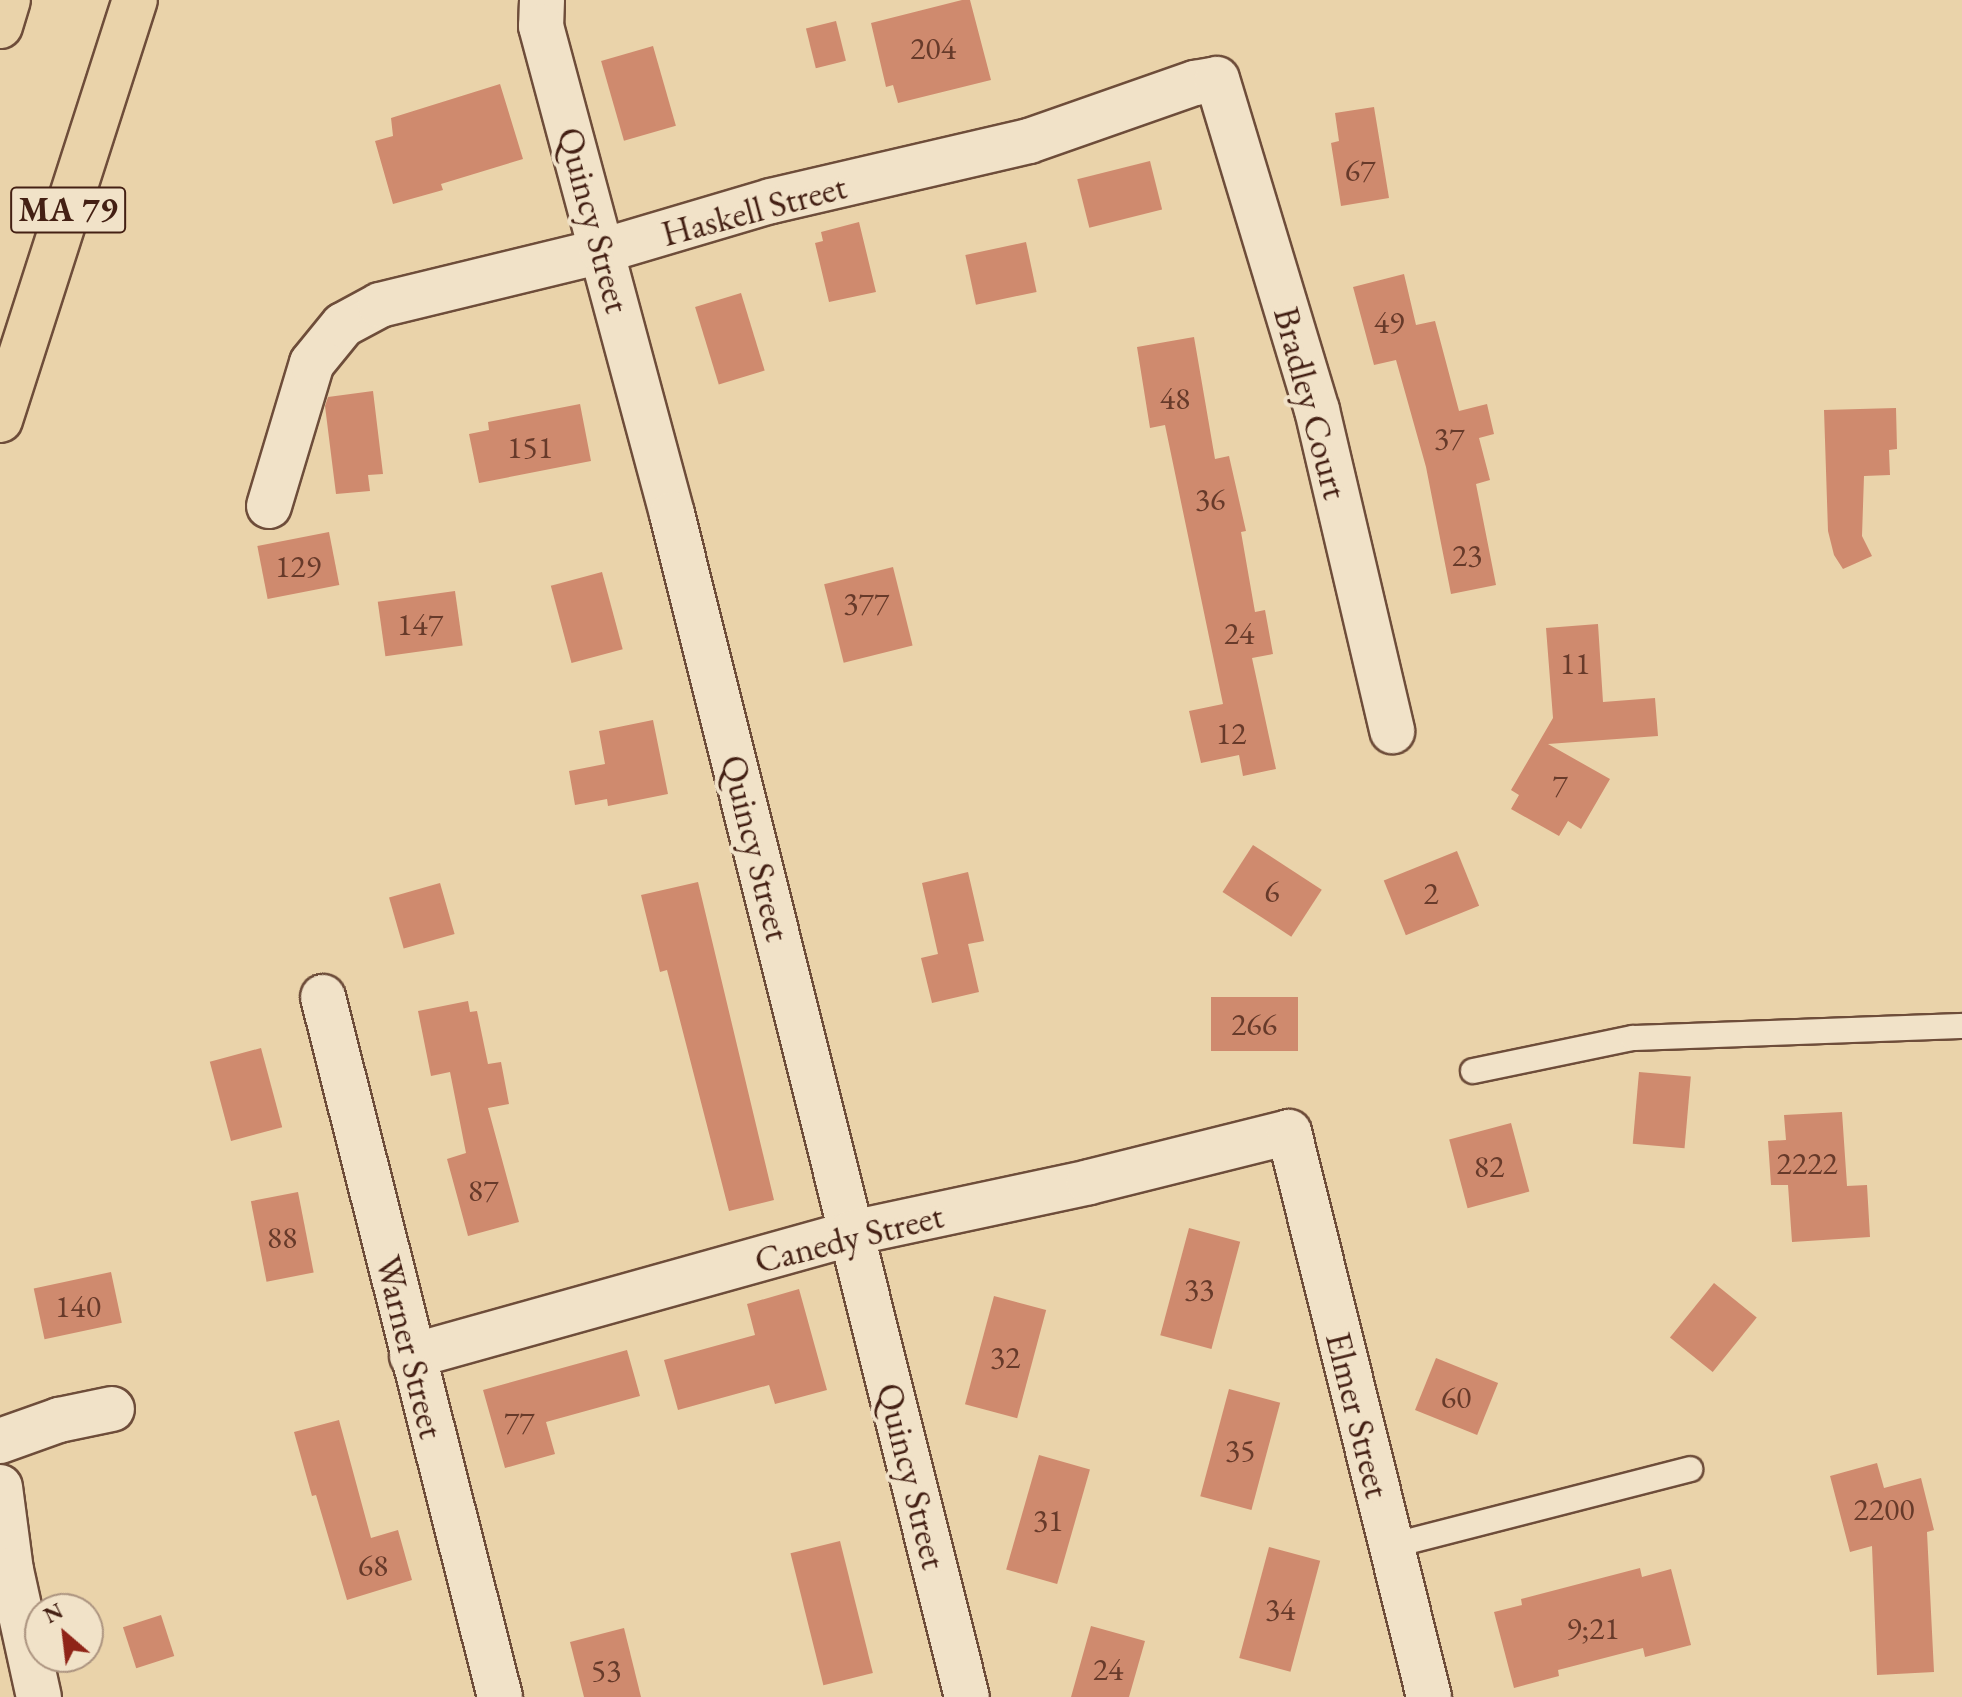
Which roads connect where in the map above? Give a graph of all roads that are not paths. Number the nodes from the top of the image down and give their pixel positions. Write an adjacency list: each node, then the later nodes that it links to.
1 (8, 0): 4 (highway)
2 (135, 0): 7 (highway, MA 79)
3 (542, 0): 6 (street, Quincy Street)
4 (0, 26)
5 (1217, 79): 6 (street, Haskell Street); 9 (street, Bradley Court)
6 (602, 251): 8 (street, Haskell Street); 14 (street, Quincy Street)
7 (0, 420)
8 (269, 506)
9 (1392, 731)
10 (323, 997): 15 (street, Warner Street)
11 (1962, 1026): 12 (lane)
12 (1473, 1071)
13 (1289, 1132): 14 (street, Canedy Street); 20 (street, Elmer Street)
14 (852, 1233): 15 (street, Canedy Street); 23 (street, Quincy Street)
15 (412, 1356): 22 (street, Warner Street)
16 (112, 1409): 17 (street)
17 (0, 1441)
18 (1690, 1469): 20 (lane)
19 (0, 1487): 21 (street)
20 (1391, 1546): 24 (street, Elmer Street)
21 (39, 1697)
22 (500, 1697)
23 (967, 1697)
24 (1429, 1697)

